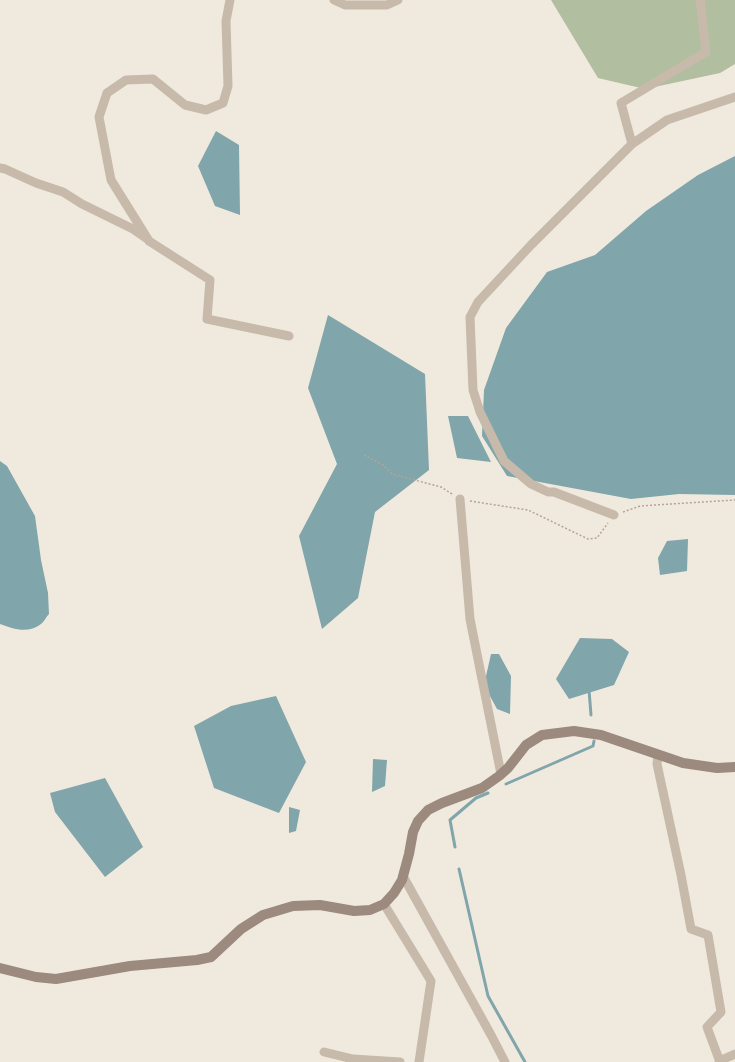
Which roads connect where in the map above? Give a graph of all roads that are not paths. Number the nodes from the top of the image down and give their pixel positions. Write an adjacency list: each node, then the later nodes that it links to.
1 (230, 0): 8 (street)
2 (334, 0): 3 (street)
3 (398, 0)
4 (700, 0): 6 (street)
5 (735, 97): 6 (street)
6 (632, 144): 11 (street)
7 (0, 168): 8 (street)
8 (149, 241): 9 (street)
9 (289, 336)
10 (460, 499): 14 (street)
11 (614, 515)
12 (658, 756): 13 (street); 14 (street); 20 (street)
13 (735, 767)
14 (501, 774): 15 (street)
15 (403, 876): 16 (street); 23 (street)
16 (384, 904): 17 (street); 22 (street)
17 (0, 968)
18 (324, 1052): 21 (street)
19 (735, 1054): 20 (street)
20 (719, 1061)
21 (400, 1062)
22 (419, 1062)
23 (505, 1062)

